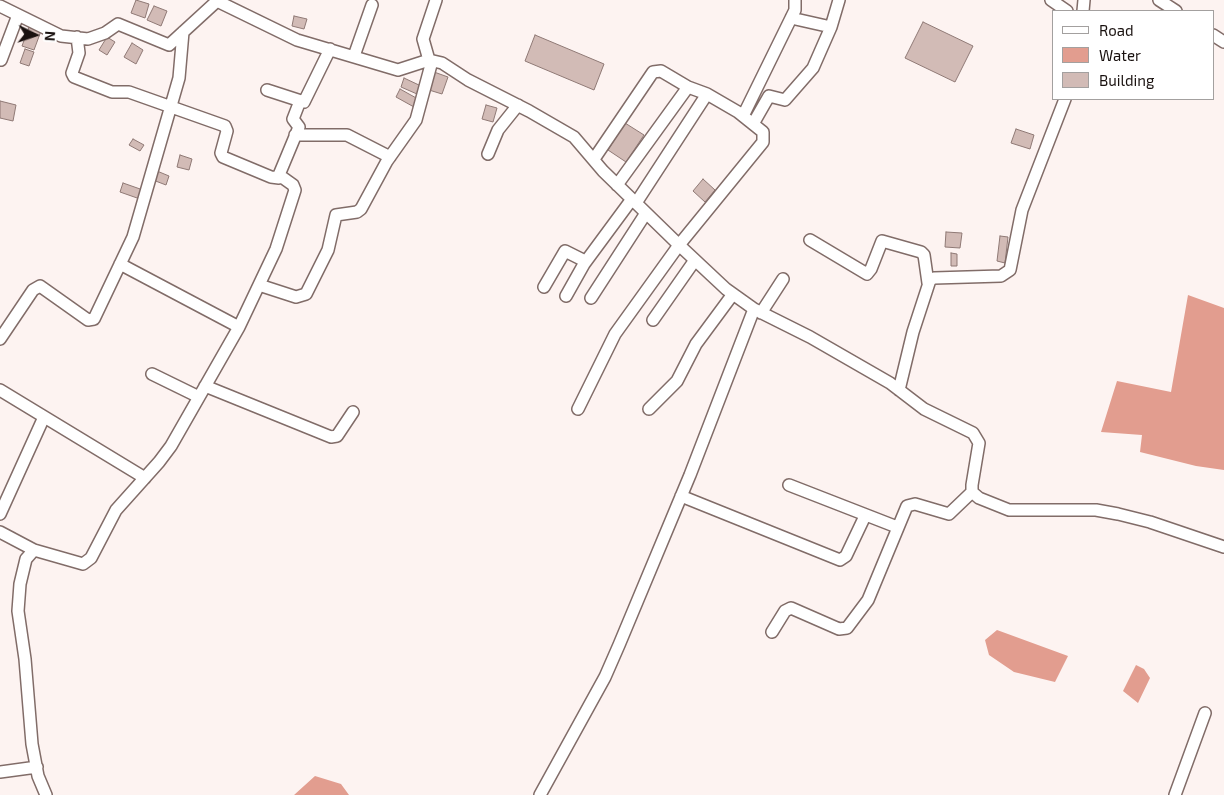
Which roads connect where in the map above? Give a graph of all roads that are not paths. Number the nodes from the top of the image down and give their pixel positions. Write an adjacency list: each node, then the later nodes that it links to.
1 (436, 0): 19 (street)
2 (794, 0): 12 (street)
3 (839, 0): 13 (street)
4 (1052, 0): 9 (street)
5 (1159, 0): 10 (street)
6 (217, 1): 14 (street); 16 (street)
7 (5, 5): 11 (street)
8 (372, 5): 17 (street)
9 (1066, 10)
10 (1174, 10)
11 (18, 15): 15 (street); 18 (street)
12 (791, 18): 13 (street); 27 (street)
13 (831, 27): 28 (street)
14 (184, 32): 15 (street); 26 (street)
15 (77, 37): 26 (street)
16 (330, 49): 17 (street); 24 (street)
17 (354, 56): 19 (street)
18 (1, 60)
19 (430, 60): 25 (street); 31 (street)
20 (688, 87): 22 (street); 32 (street); 34 (street)
21 (267, 90): 24 (street)
22 (707, 94): 27 (street); 35 (street)
23 (1065, 100): 43 (street)
24 (300, 101): 29 (street)
25 (518, 105): 30 (street); 32 (street)
26 (171, 107): 33 (street); 41 (street)
27 (742, 116): 28 (street)
28 (753, 124): 38 (street)
29 (296, 135): 31 (street); 33 (street)
30 (488, 154)
31 (390, 157): 44 (street)
32 (594, 159): 34 (street)
33 (279, 178): 44 (street)
34 (617, 185): 35 (street)
35 (634, 201): 36 (street); 40 (street)
36 (646, 213): 38 (street); 48 (street)
37 (810, 240): 43 (street)
38 (679, 245): 39 (street); 57 (street)
39 (695, 260): 46 (street); 50 (street)
40 (586, 261): 45 (street); 47 (street)
41 (120, 264): 51 (street); 52 (street)
42 (783, 279): 49 (street)
43 (928, 283): 55 (street)
44 (259, 285): 51 (street)
45 (544, 287)
46 (734, 294): 49 (street); 58 (street)
47 (566, 296)
48 (591, 298)
49 (758, 311): 55 (street); 64 (street)
50 (653, 320)
51 (239, 327): 56 (street)
52 (0, 339)
53 (152, 374): 56 (street)
54 (0, 390): 60 (street)
55 (899, 390): 63 (street)
56 (202, 392): 59 (street); 61 (street)
57 (578, 409)
58 (649, 409)
59 (353, 412)
60 (44, 417): 61 (street); 65 (street)
61 (144, 478): 70 (street)
62 (789, 485): 66 (street)
63 (972, 492): 67 (street); 69 (street)
64 (681, 496): 66 (street); 76 (street)
65 (0, 514)
66 (865, 516): 67 (street)
67 (897, 527): 71 (street)
68 (0, 532): 70 (street)
69 (1224, 547)
70 (34, 550): 73 (street)
71 (772, 632)
72 (1205, 713): 77 (street)
73 (36, 762): 74 (street); 75 (street)
74 (0, 772)
75 (46, 795)
76 (540, 795)
77 (1175, 795)

